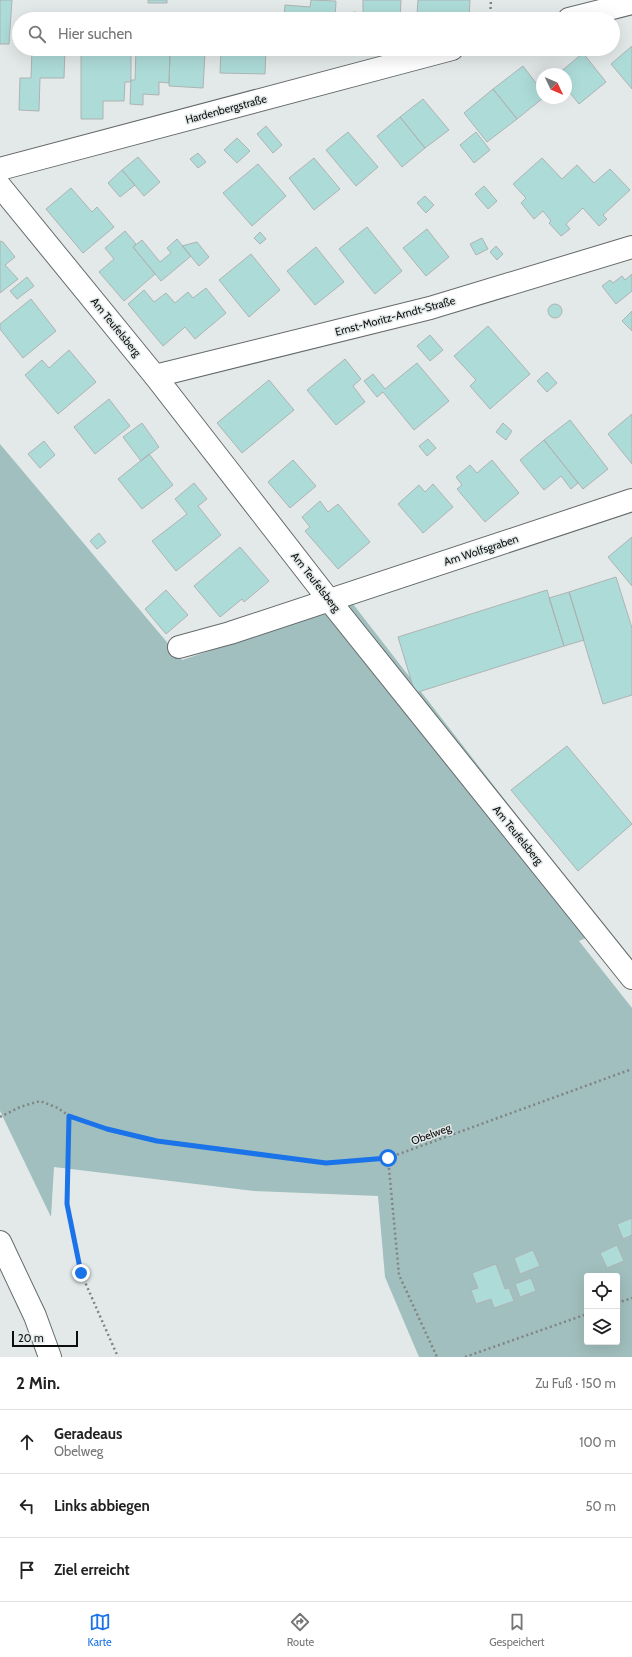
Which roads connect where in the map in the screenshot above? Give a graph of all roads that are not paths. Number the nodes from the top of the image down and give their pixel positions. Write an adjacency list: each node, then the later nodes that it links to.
1 (632, 3): 2 (main road)
2 (597, 12)
3 (426, 56): 4 (main road, Hardenbergstraße)
4 (0, 169)
5 (0, 186): 7 (main road, Am Teufelsberg)
6 (632, 247): 7 (main road, Ernst-Moritz-Arndt-Straße)
7 (155, 376): 9 (main road, Am Teufelsberg)
8 (632, 500): 9 (main road, Am Wolfsgraben)
9 (330, 600): 10 (main road, Am Wolfsgraben); 11 (main road, Am Teufelsberg)
10 (179, 647)
11 (632, 978)
12 (0, 1242): 13 (main road)
13 (35, 1316): 14 (main road); 15 (main road)
14 (50, 1357)
15 (60, 1357)

